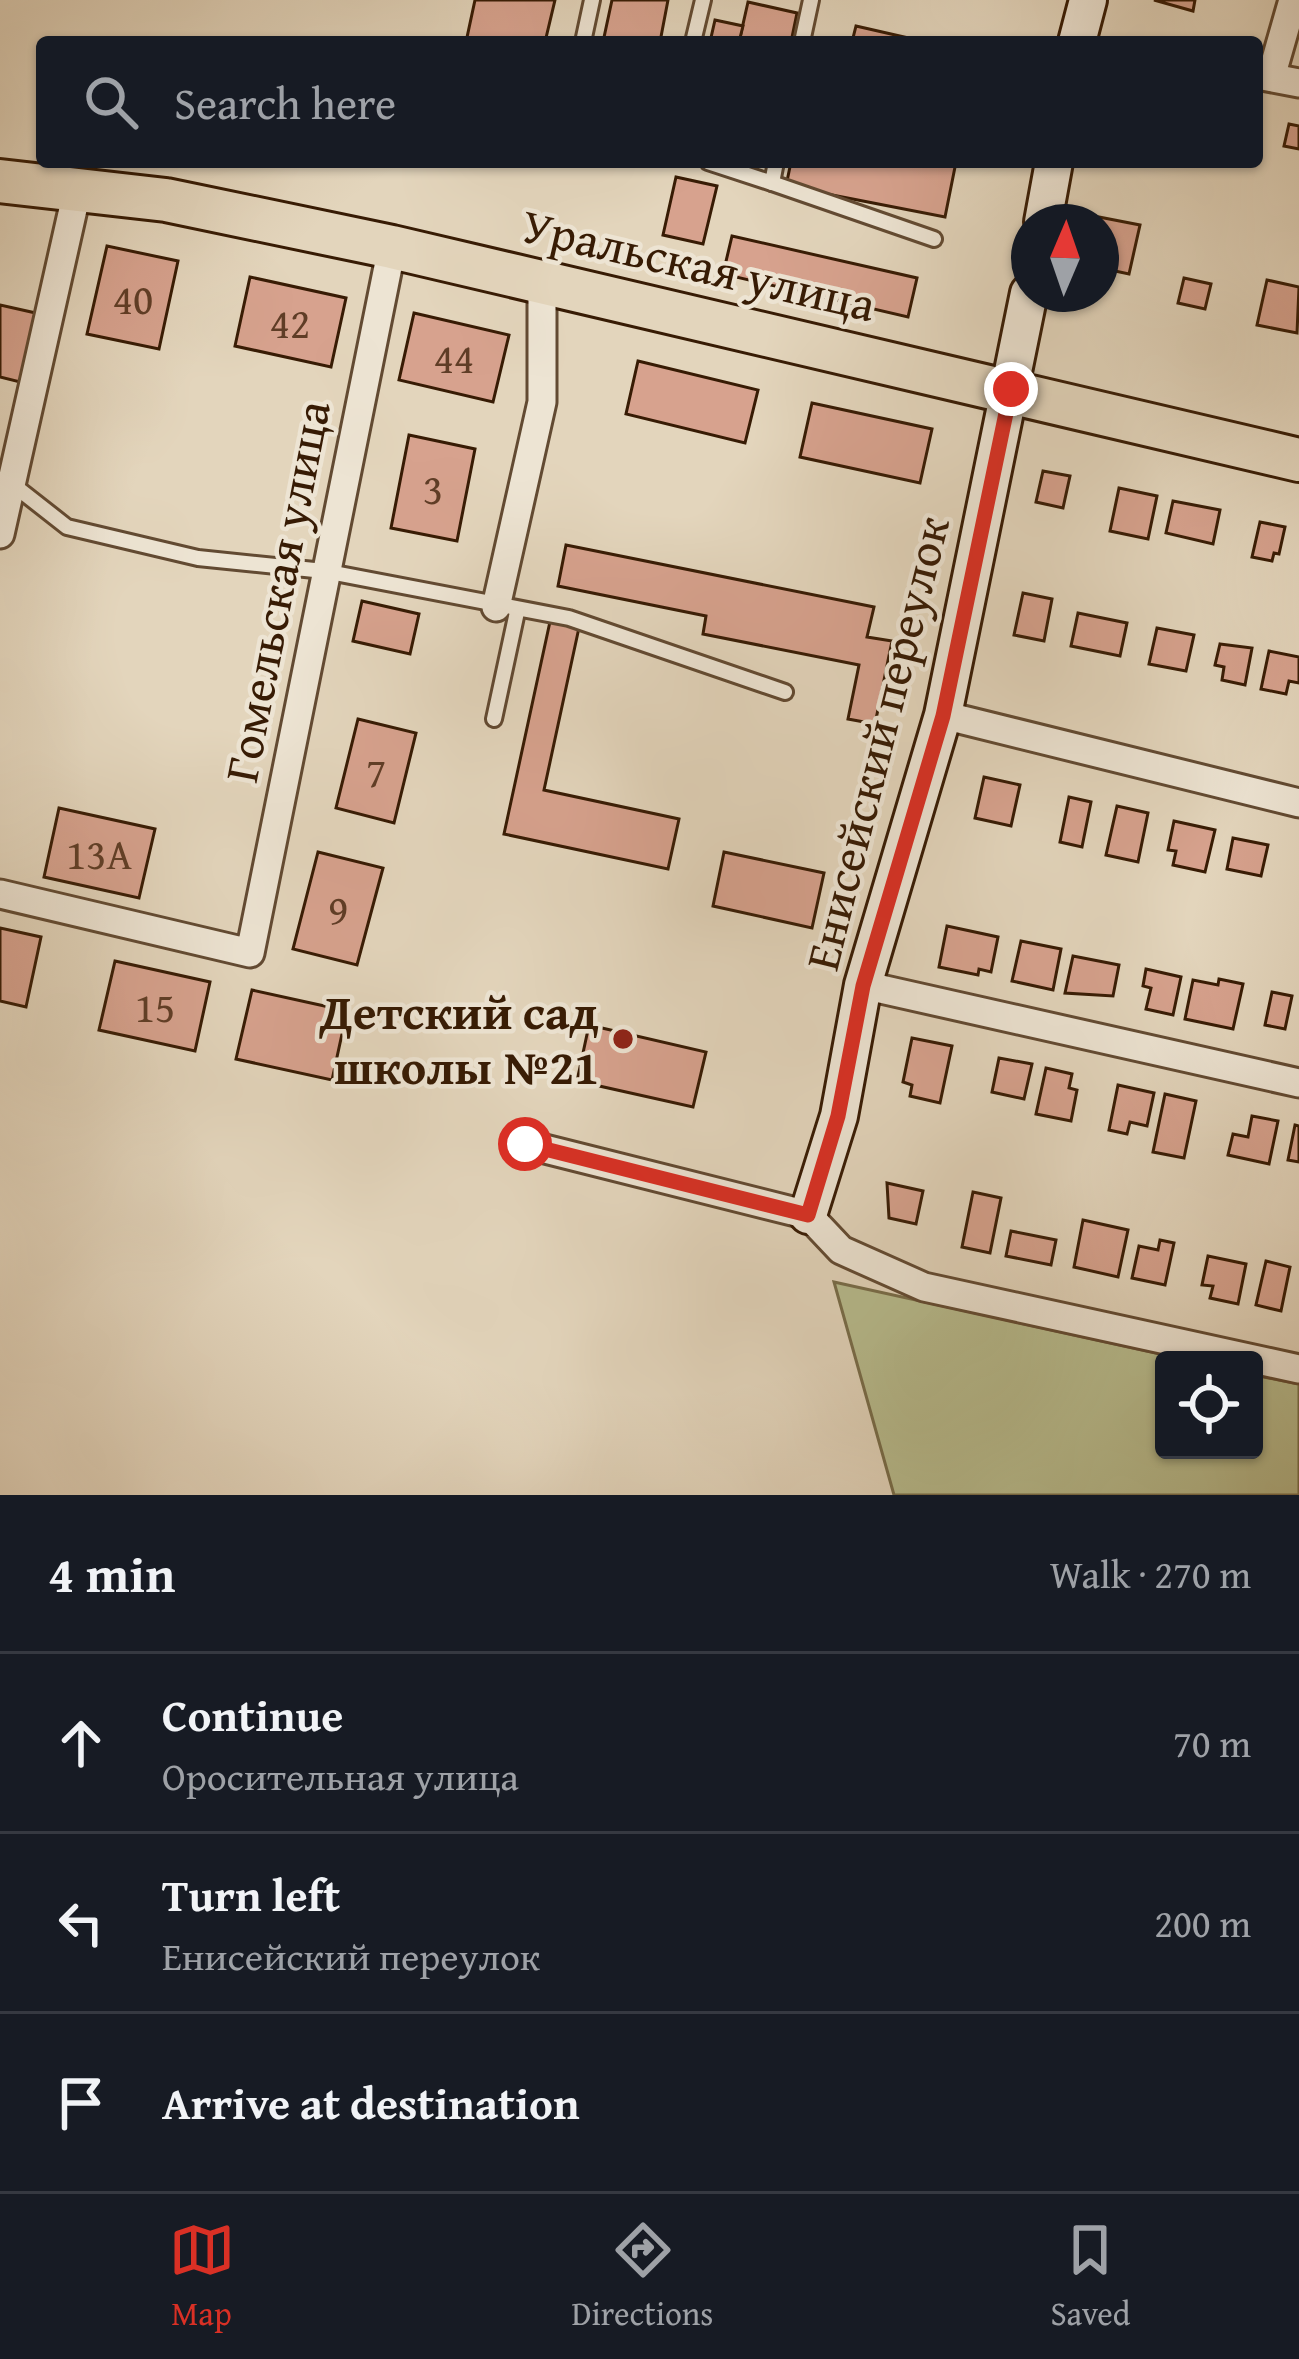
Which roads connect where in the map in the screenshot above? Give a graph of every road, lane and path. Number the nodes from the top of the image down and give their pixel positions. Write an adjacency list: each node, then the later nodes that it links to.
1 (592, 0): 6 (lane)
2 (703, 0): 7 (lane)
3 (812, 0): 8 (lane)
4 (1088, 0): 9 (street)
5 (1293, 0): 10 (street)
6 (584, 36)
7 (695, 36)
8 (803, 36)
9 (1079, 36)
10 (1264, 76): 11 (street)
11 (1299, 83)
12 (727, 168): 16 (lane)
13 (775, 168): 16 (lane)
14 (1053, 168): 18 (street)
15 (0, 181): 17 (main road, Уральская улица)
16 (772, 183): 19 (lane)
17 (78, 187): 20 (main road, Уральская улица); 25 (street)
18 (1046, 204)
19 (934, 239)
20 (392, 247): 21 (main road, Уральская улица); 27 (street, Гомельская улица)
21 (542, 280): 23 (main road, Уральская улица); 28 (street)
22 (1025, 312): 23 (street, Енисейский переулок)
23 (1011, 389): 24 (main road, Уральская улица); 30 (street, Енисейский переулок)
24 (1299, 460)
25 (11, 483): 26 (street); 27 (lane)
26 (0, 534)
27 (324, 572): 28 (lane); 33 (street, Гомельская улица)
28 (507, 609): 29 (lane); 31 (lane)
29 (785, 692)
30 (943, 716): 32 (street); 34 (street, Енисейский переулок)
31 (494, 718)
32 (1299, 803)
33 (0, 894)
34 (863, 986): 35 (street); 37 (street, Енисейский переулок)
35 (1299, 1084)
36 (525, 1144): 37 (street)
37 (808, 1215): 38 (street)
38 (1299, 1369)

